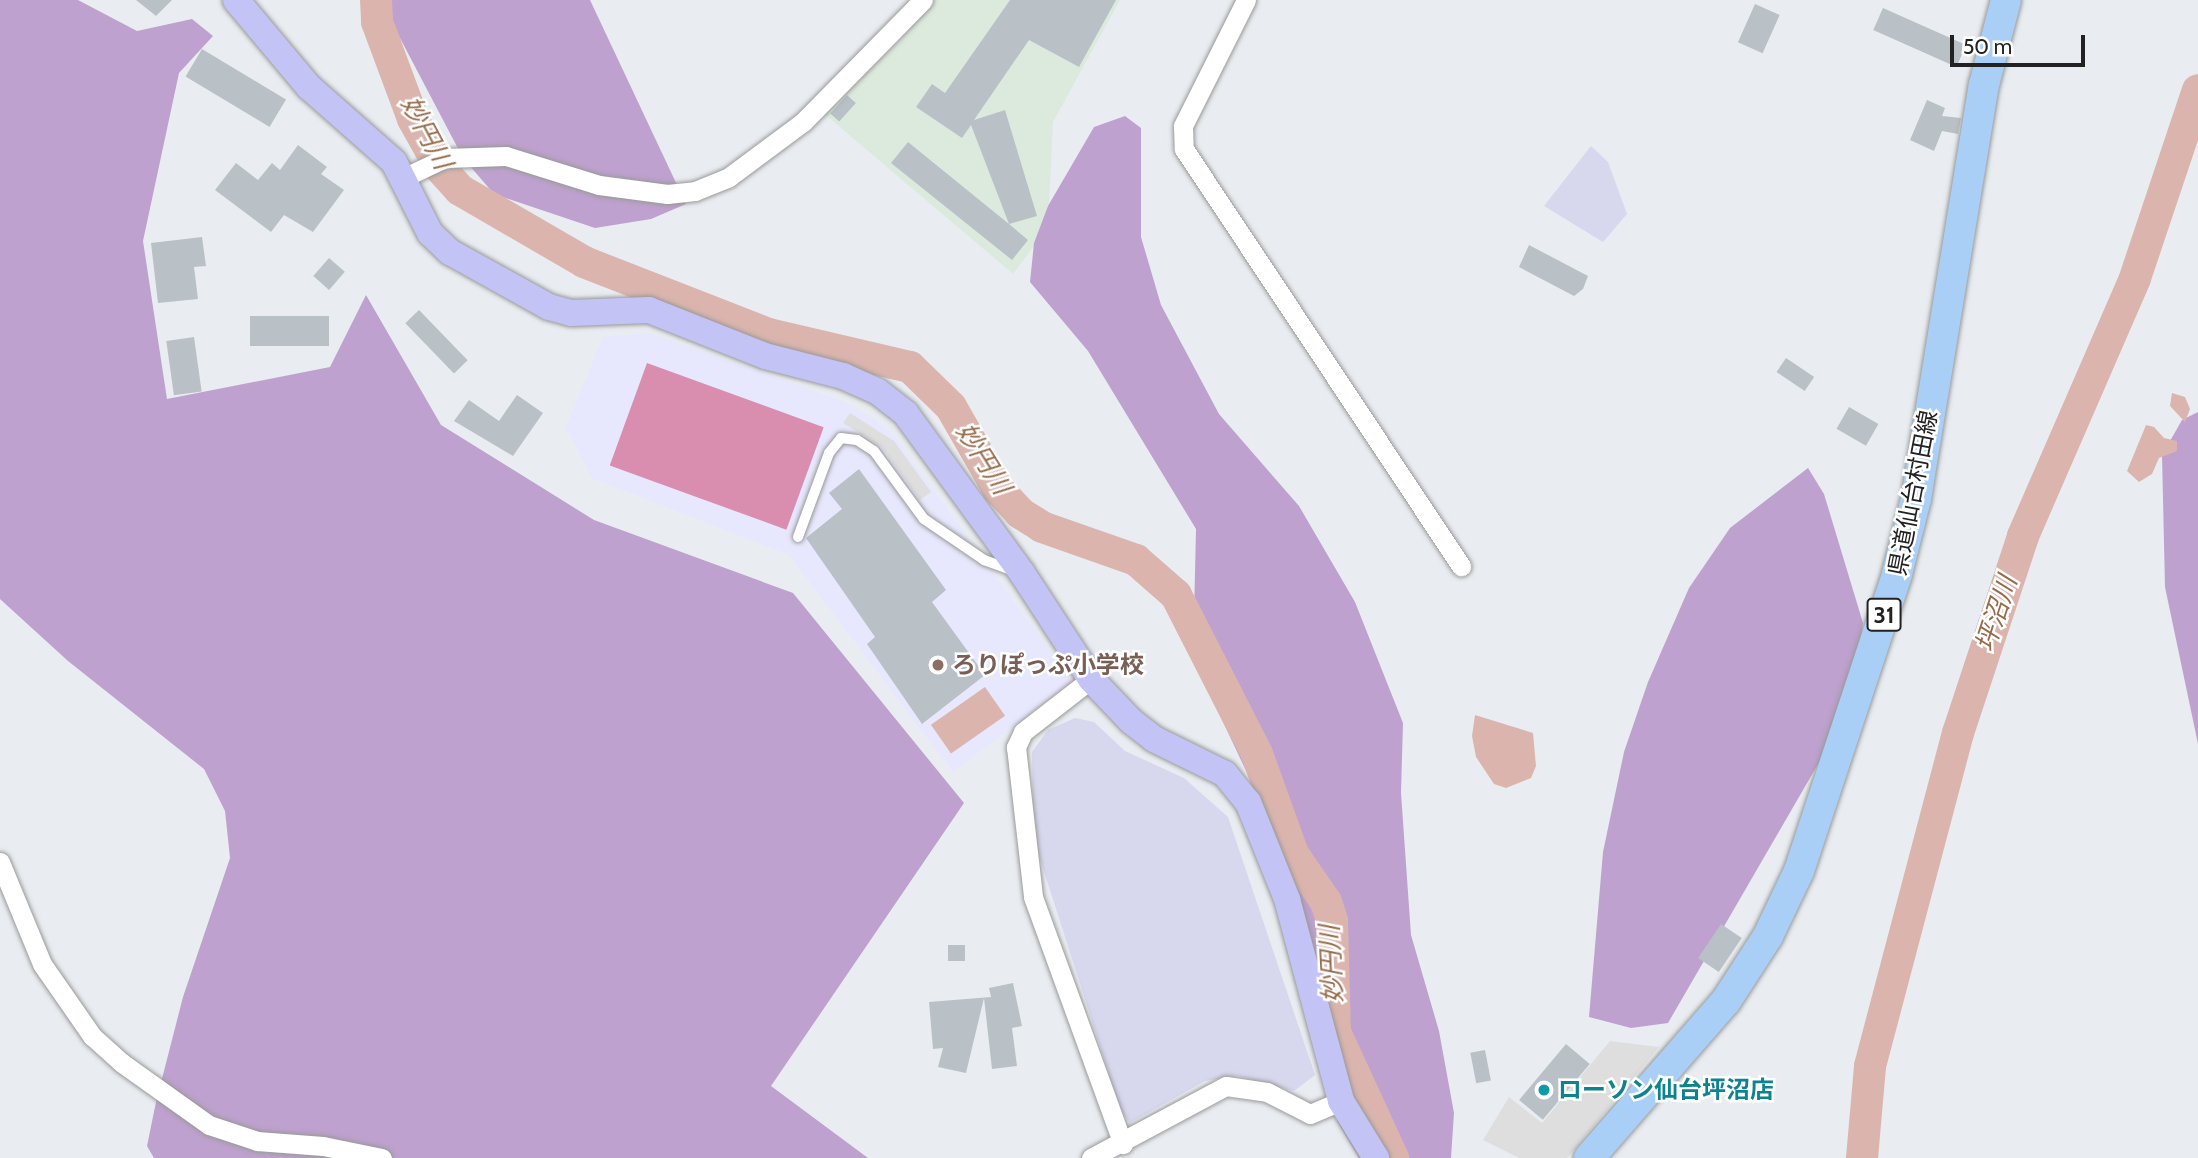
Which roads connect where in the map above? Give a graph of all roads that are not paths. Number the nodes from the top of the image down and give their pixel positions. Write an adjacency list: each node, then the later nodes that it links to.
1 (236, 0): 5 (street)
2 (923, 0): 5 (street)
3 (1246, 0): 7 (street)
4 (2006, 0): 16 (main road, 県道仙台村田線 / 31)
5 (404, 178): 8 (street)
6 (798, 537): 8 (lane)
7 (1461, 566)
8 (1022, 573): 9 (street)
9 (1091, 679): 11 (street); 12 (street)
10 (0, 862): 13 (street)
11 (1341, 1101): 12 (street); 15 (street)
12 (1123, 1144): 14 (street)
13 (382, 1158)
14 (1091, 1158)
15 (1376, 1158)
16 (1589, 1158)

